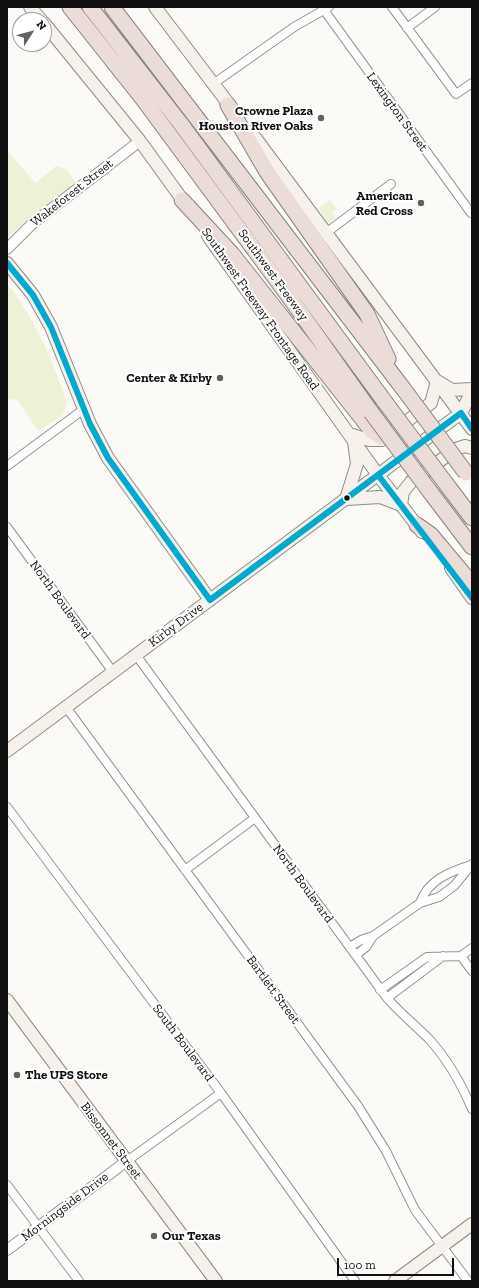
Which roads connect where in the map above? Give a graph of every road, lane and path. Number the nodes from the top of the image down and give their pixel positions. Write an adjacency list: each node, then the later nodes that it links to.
1 (70, 7): 26 (highway, Southwest Freeway)
2 (90, 7): 35 (highway, bridge)
3 (112, 7): 21 (highway)
4 (155, 7): 11 (main road)
5 (392, 7): 8 (street)
6 (435, 7): 8 (street)
7 (326, 9): 11 (street); 16 (street, Lexington Street)
8 (407, 28): 10 (street)
9 (52, 33): 13 (main road, Southwest Freeway Frontage Road)
10 (472, 82)
11 (213, 84): 12 (main road)
12 (228, 105): 17 (main road); 21 (highway)
13 (140, 141): 15 (main road, Southwest Freeway Frontage Road); 18 (street, Wakeforest Street)
14 (391, 184): 17 (street)
15 (182, 200): 26 (highway); 28 (main road, Southwest Freeway Frontage Road)
16 (471, 213)
17 (326, 233): 20 (main road)
18 (7, 249)
19 (7, 263): 24 (main road)
20 (437, 381): 22 (main road); 25 (main road); 28 (main road)
21 (402, 387): 32 (highway, bridge)
22 (472, 389)
23 (472, 396): 25 (main road, Kirby Drive)
24 (84, 409): 30 (street); 41 (main road)
25 (466, 413): 27 (main road); 31 (main road, Kirby Drive)
26 (367, 416): 38 (highway, Southwest Freeway, bridge)
27 (472, 429)
28 (351, 438): 31 (main road, Southwest Freeway Frontage Road); 33 (main road)
29 (472, 448): 34 (main road)
30 (7, 466)
31 (378, 475): 33 (main road, Kirby Drive); 34 (main road, Southwest Freeway Frontage Road)
32 (469, 477)
33 (346, 499): 34 (main road); 41 (main road, Kirby Drive)
34 (401, 505): 36 (main road, Southwest Freeway Frontage Road)
35 (472, 518)
36 (417, 525): 39 (highway); 40 (main road, Southwest Freeway Frontage Road)
37 (7, 527): 43 (street, North Boulevard)
38 (472, 547)
39 (472, 584)
40 (472, 598)
41 (210, 600): 42 (main road, Kirby Drive)
42 (136, 655): 43 (main road, Kirby Drive); 47 (street, North Boulevard)
43 (113, 672): 44 (main road, Kirby Drive)
44 (66, 707): 45 (main road, Kirby Drive); 49 (street, Bartlett Street)
45 (7, 751)
46 (7, 807): 63 (street, South Boulevard)
47 (255, 818): 49 (street); 52 (street, North Boulevard)
48 (472, 864): 50 (street); 50 (street)
49 (185, 870): 69 (street, Bartlett Street)
50 (420, 903): 51 (street)
51 (373, 936): 52 (street); 54 (street)
52 (350, 948): 54 (street, North Boulevard)
53 (472, 948): 56 (street)
54 (356, 955): 60 (street, North Boulevard)
55 (442, 956): 56 (street); 57 (street); 59 (street)
56 (461, 956): 58 (street)
57 (408, 969): 59 (street); 60 (street)
58 (472, 971)
59 (414, 978): 61 (street)
60 (380, 990): 61 (street, North Boulevard)
61 (387, 998): 64 (street, North Boulevard)
62 (8, 1003): 65 (main road, Bissonnet Street)
63 (220, 1093): 65 (street, Morningside Drive); 73 (street, South Boulevard)
64 (472, 1109)
65 (127, 1161): 68 (street, Morningside Drive); 72 (main road, Bissonnet Street)
66 (7, 1184): 68 (street)
67 (472, 1224): 69 (main road)
68 (38, 1227): 70 (street, Morningside Drive); 71 (street)
69 (442, 1246): 74 (main road); 75 (street, Bartlett Street)
70 (7, 1250)
71 (79, 1281)
72 (216, 1281)
73 (355, 1281)
74 (395, 1281)
75 (468, 1281)

